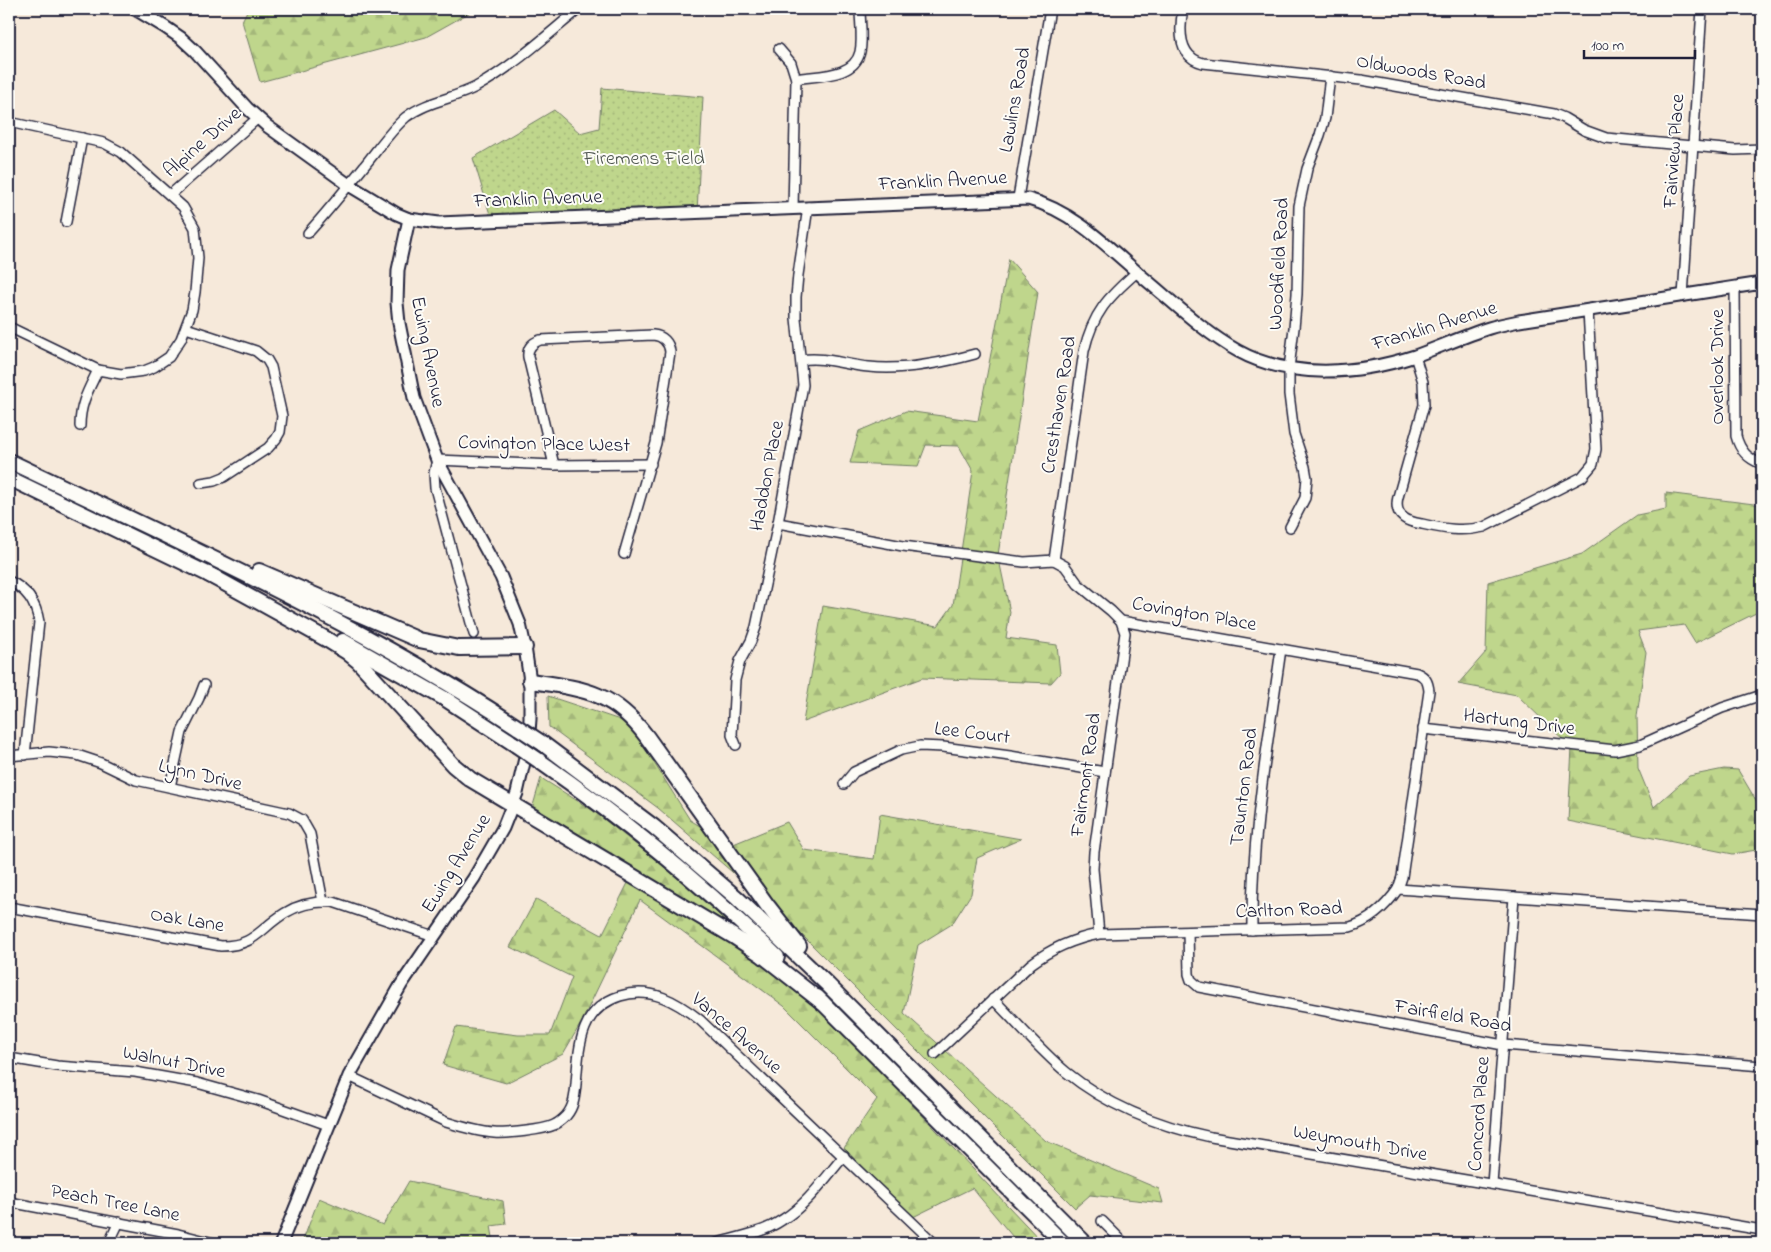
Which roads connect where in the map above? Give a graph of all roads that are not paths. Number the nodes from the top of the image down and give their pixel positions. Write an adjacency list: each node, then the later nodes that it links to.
1 (135, 9): 10 (main road, Franklin Avenue)
2 (579, 9): 15 (street)
3 (860, 9): 9 (street)
4 (1050, 9): 17 (street, Lawlins Road)
5 (1183, 9): 8 (street, Oldwoods Road)
6 (1702, 9): 13 (street, Fairview Place)
7 (779, 49): 9 (street)
8 (1330, 76): 13 (street, Oldwoods Road); 33 (street, Woodfield Road)
9 (796, 78): 18 (street)
10 (258, 118): 15 (main road, Franklin Avenue); 16 (street, Alpine Drive)
11 (9, 122): 12 (street)
12 (82, 138): 16 (street); 21 (street)
13 (1693, 146): 14 (street, Oldwoods Road); 26 (street, Fairview Place)
14 (1762, 149)
15 (349, 185): 20 (main road, Franklin Avenue); 22 (street)
16 (170, 195): 29 (street)
17 (1018, 198): 19 (main road, Franklin Avenue); 23 (main road, Franklin Avenue)
18 (793, 208): 19 (main road, Franklin Avenue); 20 (main road, Franklin Avenue)
19 (808, 208): 32 (street, Haddon Place)
20 (409, 219): 36 (main road, Ewing Avenue)
21 (66, 222)
22 (308, 233)
23 (1138, 272): 33 (main road, Franklin Avenue); 47 (street, Cresthaven Road)
24 (1762, 283): 25 (main road, Franklin Avenue)
25 (1735, 287): 26 (main road, Franklin Avenue); 40 (street, Overlook Drive)
26 (1683, 296): 27 (main road, Franklin Avenue)
27 (1588, 311): 31 (main road, Franklin Avenue); 31 (street)
28 (9, 327): 34 (street)
29 (186, 328): 34 (street); 42 (street)
30 (975, 354): 32 (street)
31 (1415, 356): 33 (main road, Franklin Avenue)
32 (800, 360): 44 (street, Haddon Place)
33 (1289, 368): 45 (street, Woodfield Road)
34 (98, 370): 35 (street)
35 (80, 426)
36 (437, 460): 38 (street, Covington Place West); 51 (street, Ewing Avenue); 52 (main road, Ewing Avenue)
37 (9, 461): 43 (highway)
38 (554, 464): 39 (street, Covington Place West); 39 (street)
39 (651, 464): 46 (street)
40 (1762, 464)
41 (9, 478): 48 (highway)
42 (201, 483)
43 (81, 496): 52 (highway); 74 (highway, bridge)
44 (778, 523): 47 (street); 58 (street, Haddon Place)
45 (1290, 527)
46 (624, 554)
47 (1054, 560): 50 (street, Covington Place)
48 (208, 574): 64 (highway); 76 (highway, bridge)
49 (9, 581): 59 (street)
50 (1121, 621): 53 (street, Covington Place); 61 (street, Fairmont Road)
51 (474, 634)
52 (525, 647): 54 (main road, Ewing Avenue)
53 (1281, 649): 57 (street, Covington Place); 70 (street, Taunton Road)
54 (530, 681): 64 (main road, Ewing Avenue); 74 (highway)
55 (204, 685): 63 (street)
56 (1762, 695): 57 (street, Hartung Drive)
57 (1424, 729): 65 (street)
58 (736, 744)
59 (25, 755): 60 (street, Lynn Drive); 63 (street, Lynn Drive)
60 (9, 756)
61 (1105, 772): 62 (street, Lee Court); 72 (street, Fairmont Road)
62 (844, 784)
63 (170, 787): 67 (street, Lynn Drive)
64 (513, 805): 73 (main road, Ewing Avenue); 76 (highway)
65 (1398, 889): 66 (street); 70 (street, Carlton Road)
66 (1514, 897): 69 (street); 77 (street, Concord Place)
67 (323, 902): 68 (street, Oak Lane); 73 (street, Oak Lane)
68 (9, 907)
69 (1762, 914)
70 (1252, 930): 71 (street, Carlton Road)
71 (1188, 932): 72 (street, Carlton Road); 77 (street, Fairfield Road)
72 (1099, 934): 75 (street, Carlton Road)
73 (434, 936): 81 (main road, Ewing Avenue)
74 (828, 985): 95 (highway)
75 (993, 999): 78 (street, Carlton Road); 84 (street, Weymouth Drive)
76 (823, 1003): 94 (highway)
77 (1503, 1045): 80 (street, Fairfield Road); 84 (street, Concord Place)
78 (935, 1054)
79 (9, 1058): 82 (street, Walnut Drive)
80 (1762, 1066)
81 (349, 1076): 82 (main road, Ewing Avenue); 83 (street, Vance Avenue)
82 (328, 1125): 91 (main road, Ewing Avenue)
83 (844, 1156): 92 (street); 93 (street, Vance Avenue)
84 (1492, 1184): 88 (street, Weymouth Drive)
85 (9, 1202): 87 (street, Peach Tree Lane)
86 (1102, 1221): 96 (street)
87 (119, 1222): 89 (street); 90 (street, Peach Tree Lane)
88 (1762, 1230)
89 (109, 1243)
90 (214, 1243)
91 (281, 1243)
92 (716, 1243)
93 (934, 1243)
94 (1063, 1243)
95 (1085, 1243)
96 (1124, 1243)

